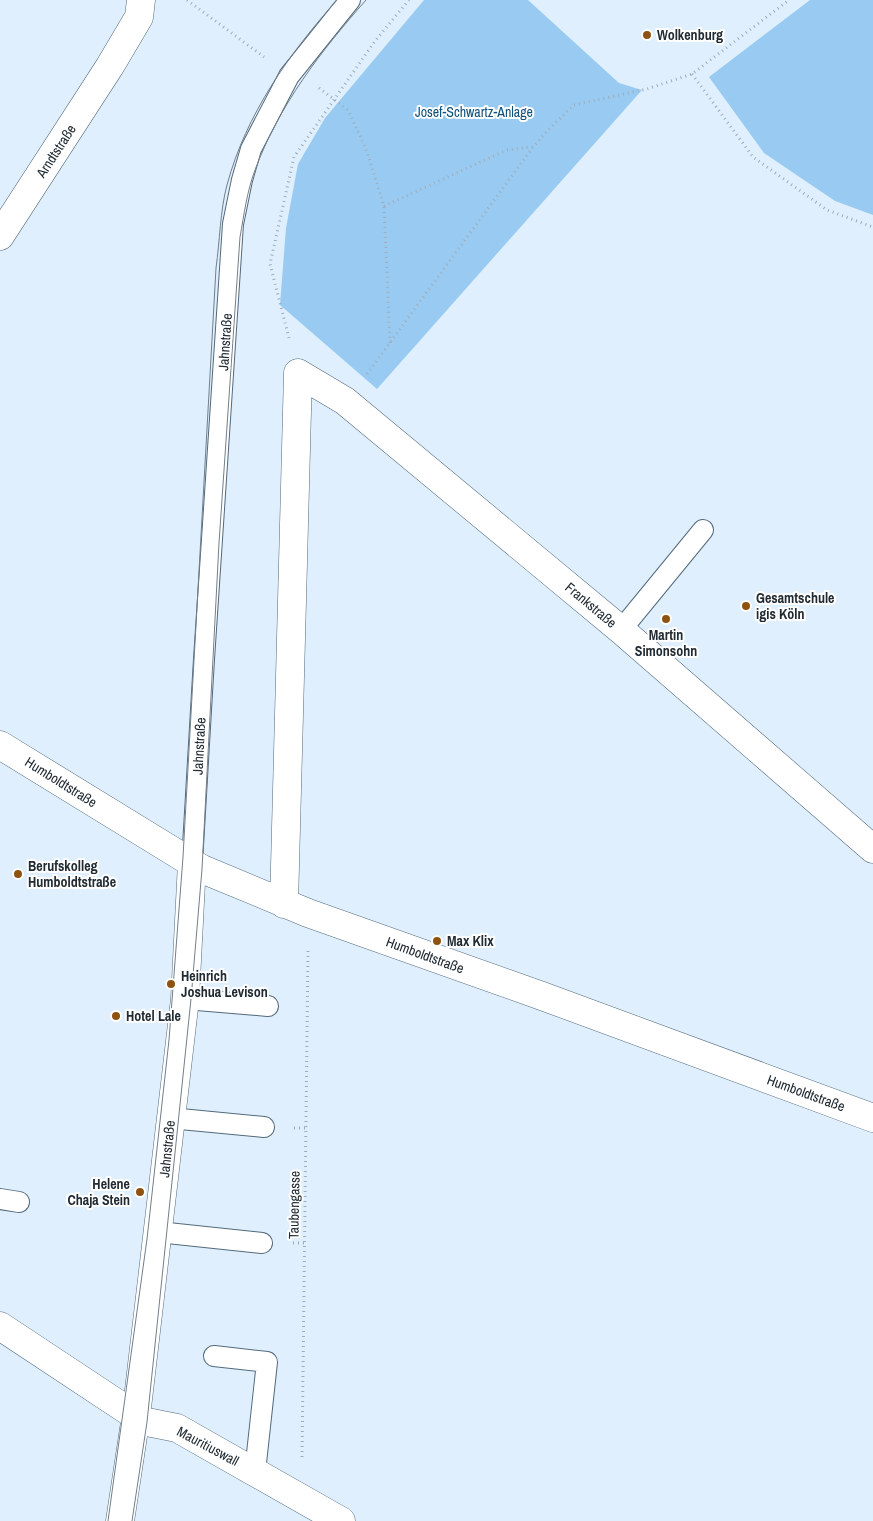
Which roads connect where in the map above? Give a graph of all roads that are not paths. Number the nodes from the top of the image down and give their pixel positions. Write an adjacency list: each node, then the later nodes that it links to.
1 (141, 0): 3 (street, Arndtstraße)
2 (350, 0): 8 (lane, Jahnstraße)
3 (0, 236)
4 (703, 530): 5 (lane)
5 (621, 630): 7 (street, Frankstraße); 9 (street, Frankstraße)
6 (0, 745): 8 (street, Humboldtstraße)
7 (873, 850)
8 (192, 863): 9 (street, Humboldtstraße); 10 (street, Jahnstraße)
9 (296, 908): 13 (street, Humboldtstraße)
10 (185, 999): 11 (lane); 12 (street, Jahnstraße)
11 (268, 1006)
12 (170, 1118): 14 (lane); 15 (street, Jahnstraße)
13 (873, 1118)
14 (264, 1127)
15 (158, 1232): 16 (lane); 19 (street, Jahnstraße)
16 (262, 1243)
17 (0, 1326): 19 (street, Mauritiuswall)
18 (214, 1356): 20 (lane)
19 (136, 1416): 20 (street, Mauritiuswall); 21 (street, Jahnstraße)
20 (255, 1472): 22 (street, Mauritiuswall)
21 (120, 1521)
22 (341, 1521)

